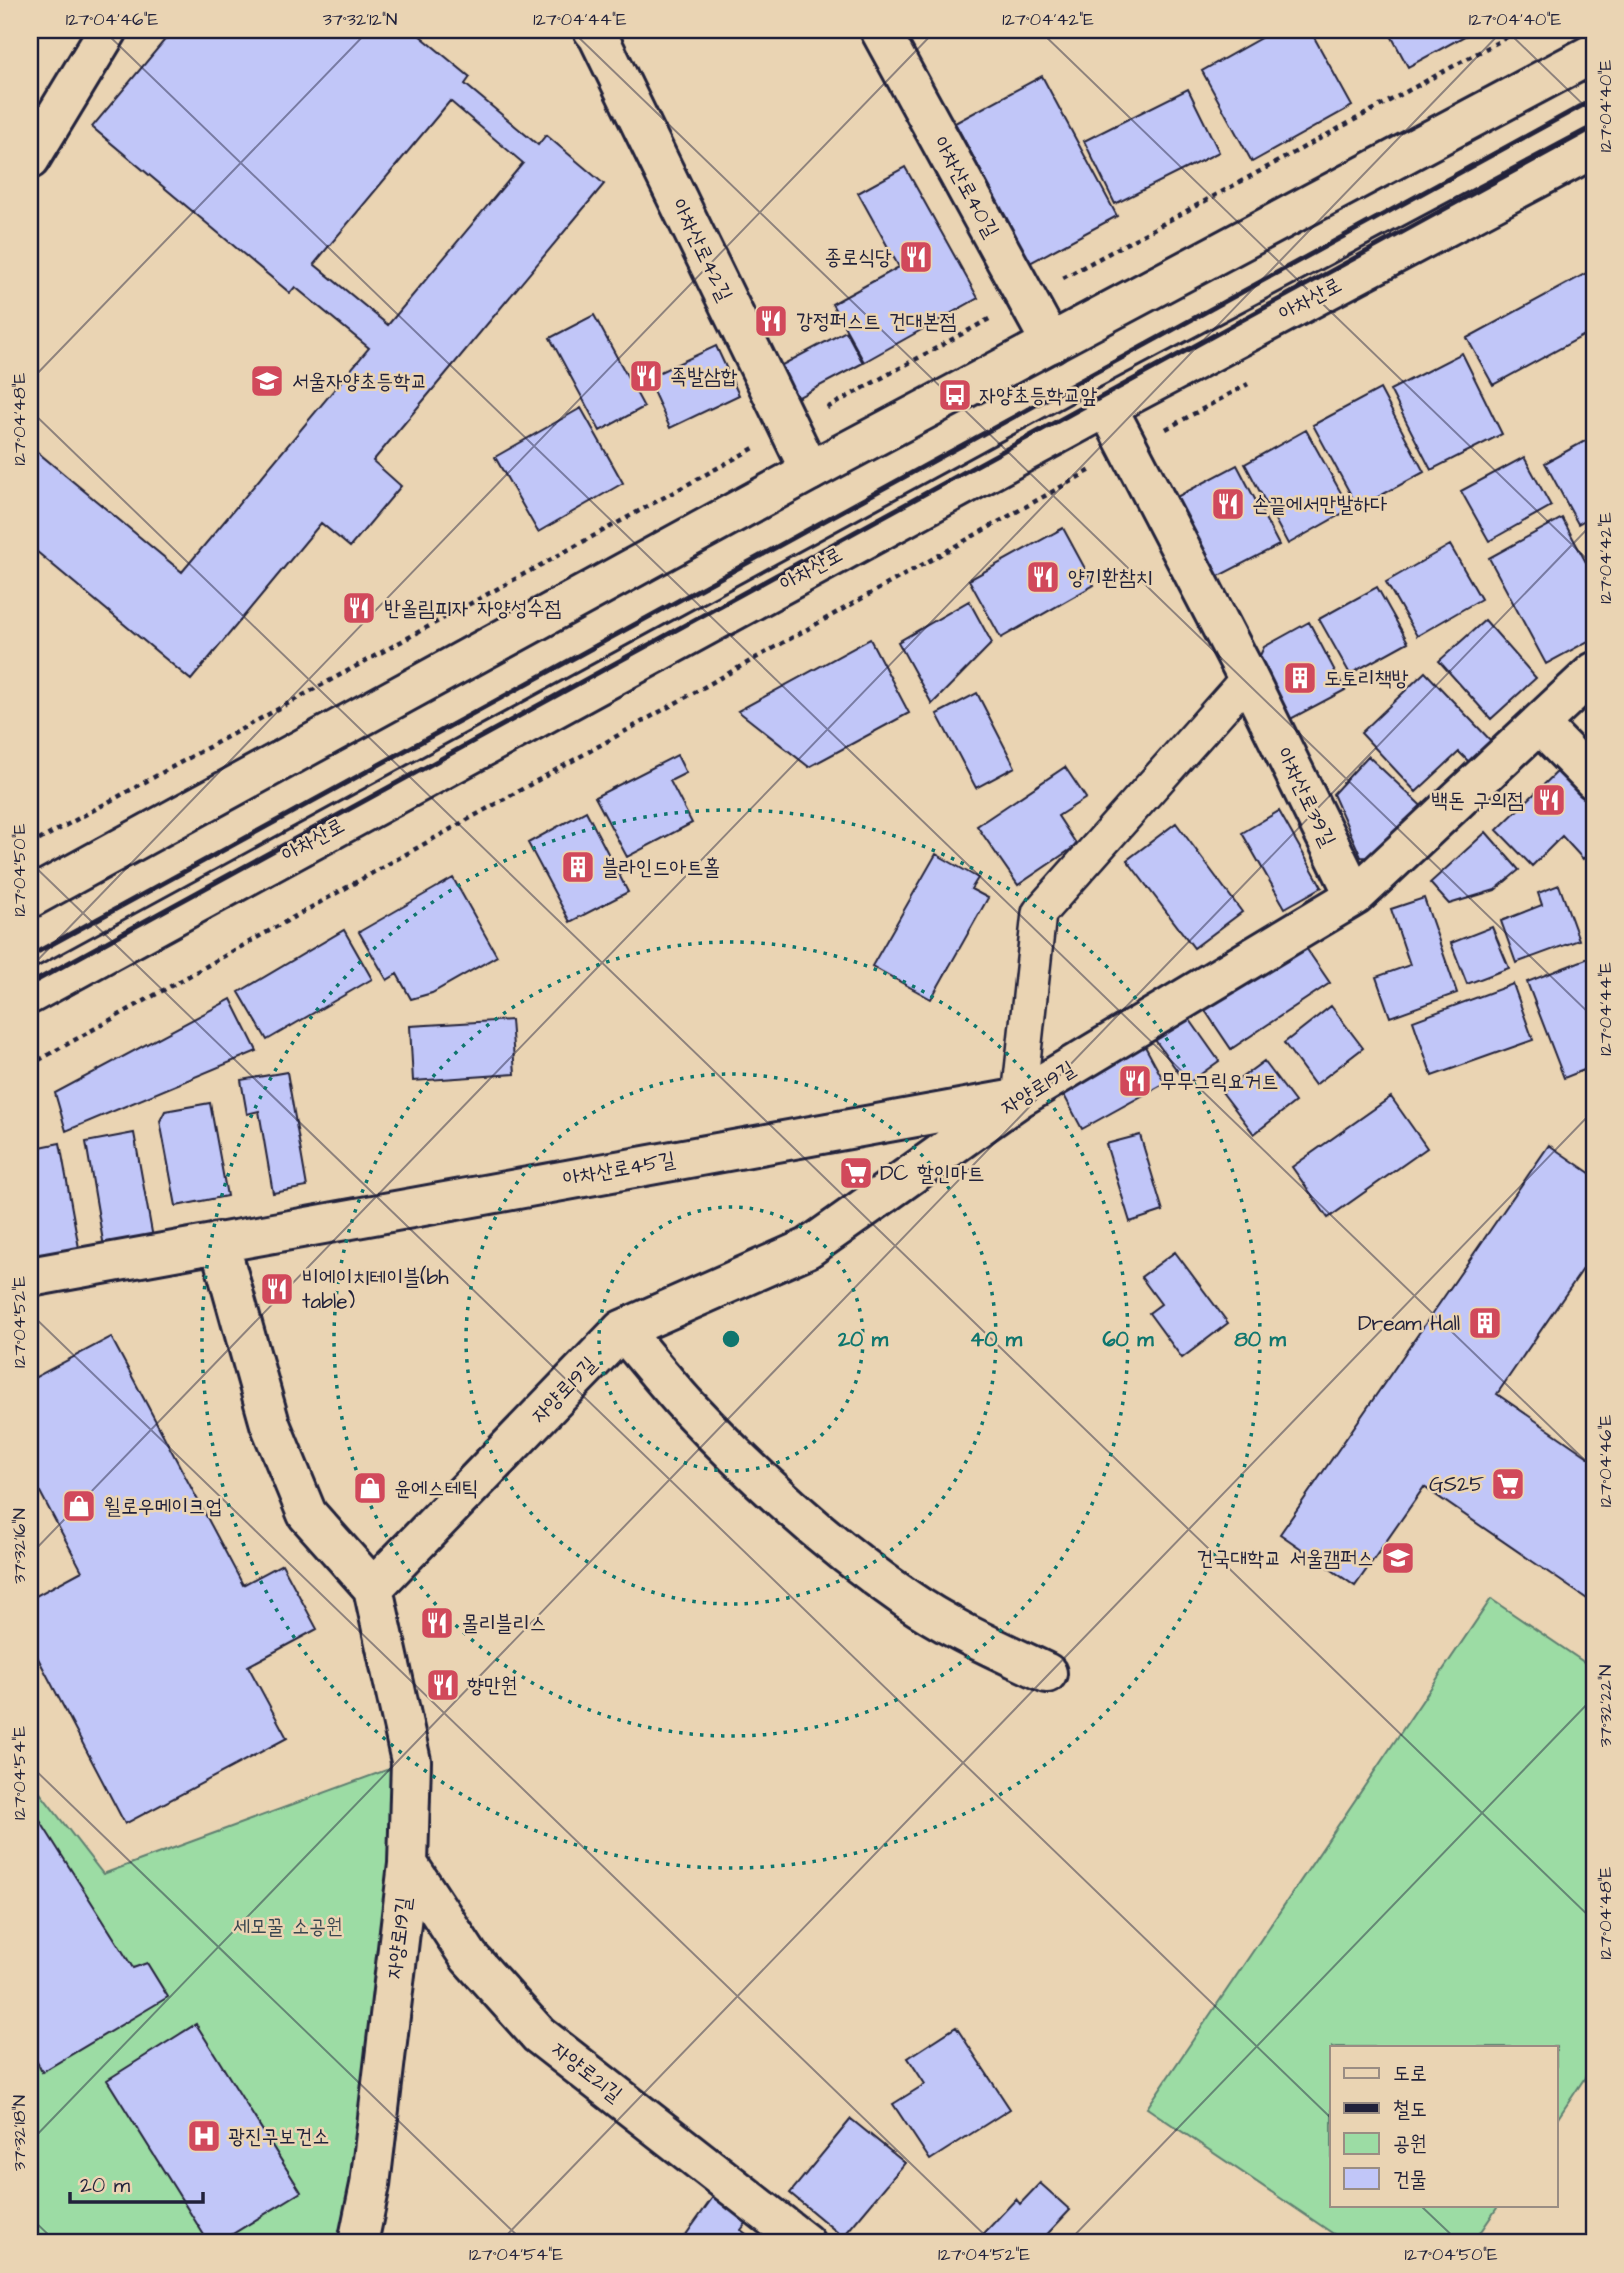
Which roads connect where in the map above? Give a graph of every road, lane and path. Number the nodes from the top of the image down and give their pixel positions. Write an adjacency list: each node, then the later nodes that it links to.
1 (108, 30): 6 (street)
2 (593, 30): 11 (street, 아차산로42길)
3 (880, 30): 7 (street, 아차산로40길)
4 (1594, 53): 7 (street)
5 (1594, 148): 9 (street, 아차산로)
6 (30, 159)
7 (1051, 343): 11 (street)
8 (1251, 382): 10 (path)
9 (1107, 407): 10 (street, 아차산로39길); 18 (street, 아차산로)
10 (1128, 449): 13 (street, 아차산로39길); 19 (path)
11 (810, 471): 17 (street)
12 (1594, 672): 14 (street)
13 (1248, 678): 16 (street, 아차산로39길); 20 (street)
14 (1539, 724): 15 (street); 16 (street)
15 (1594, 780)
16 (1355, 896): 20 (street, 자양로19길)
17 (30, 898)
18 (30, 994)
19 (30, 1065)
20 (1019, 1098): 21 (street, 아차산로45길); 23 (street, 자양로19길)
21 (219, 1242): 22 (street, 아차산로45길); 24 (street)
22 (30, 1277)
23 (622, 1330): 24 (street, 자양로19길); 25 (street)
24 (373, 1588): 26 (street, 자양로19길)
25 (1047, 1673)
26 (408, 1864): 27 (street, 자양로19길); 28 (street, 자양로21길)
27 (358, 2243)
28 (805, 2243)

